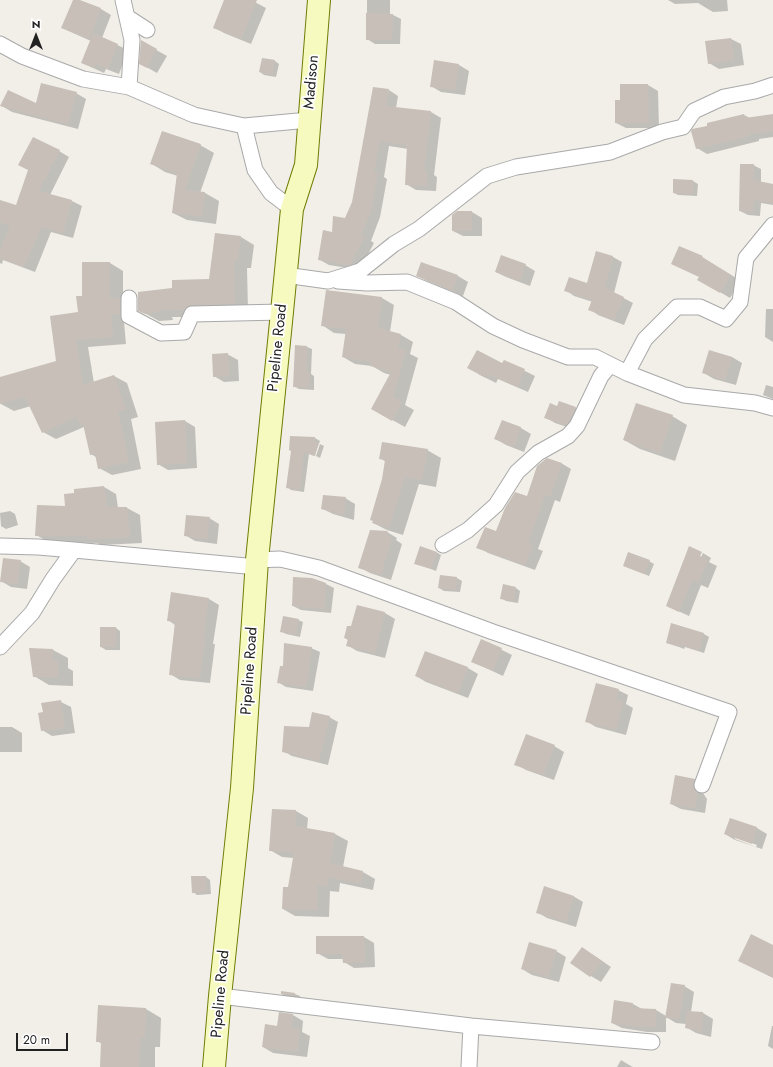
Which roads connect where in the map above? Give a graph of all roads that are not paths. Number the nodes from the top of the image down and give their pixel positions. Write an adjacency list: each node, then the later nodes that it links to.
1 (123, 0): 3 (street)
2 (319, 0): 8 (street, Madison)
3 (127, 17): 4 (street); 7 (street)
4 (147, 30)
5 (0, 44): 7 (street)
6 (773, 85): 13 (street)
7 (129, 87): 9 (street)
8 (309, 120): 9 (street); 10 (street, Madison)
9 (244, 126): 10 (street)
10 (292, 209): 12 (street, Pipeline Road)
11 (773, 225): 17 (street)
12 (285, 275): 13 (street); 15 (street, Pipeline Road)
13 (328, 281): 16 (street)
14 (128, 298): 15 (street)
15 (282, 312): 22 (street, Pipeline Road)
16 (610, 365): 17 (street); 19 (street)
17 (627, 373): 18 (street)
18 (773, 408)
19 (443, 545)
20 (0, 546): 21 (street)
21 (74, 550): 22 (street); 23 (street)
22 (257, 563): 24 (street); 25 (street, Pipeline Road)
23 (0, 647)
24 (702, 785)
25 (220, 996): 26 (street); 28 (street, Pipeline Road)
26 (471, 1026): 27 (street); 29 (street)
27 (652, 1042)
28 (214, 1067)
29 (469, 1067)

